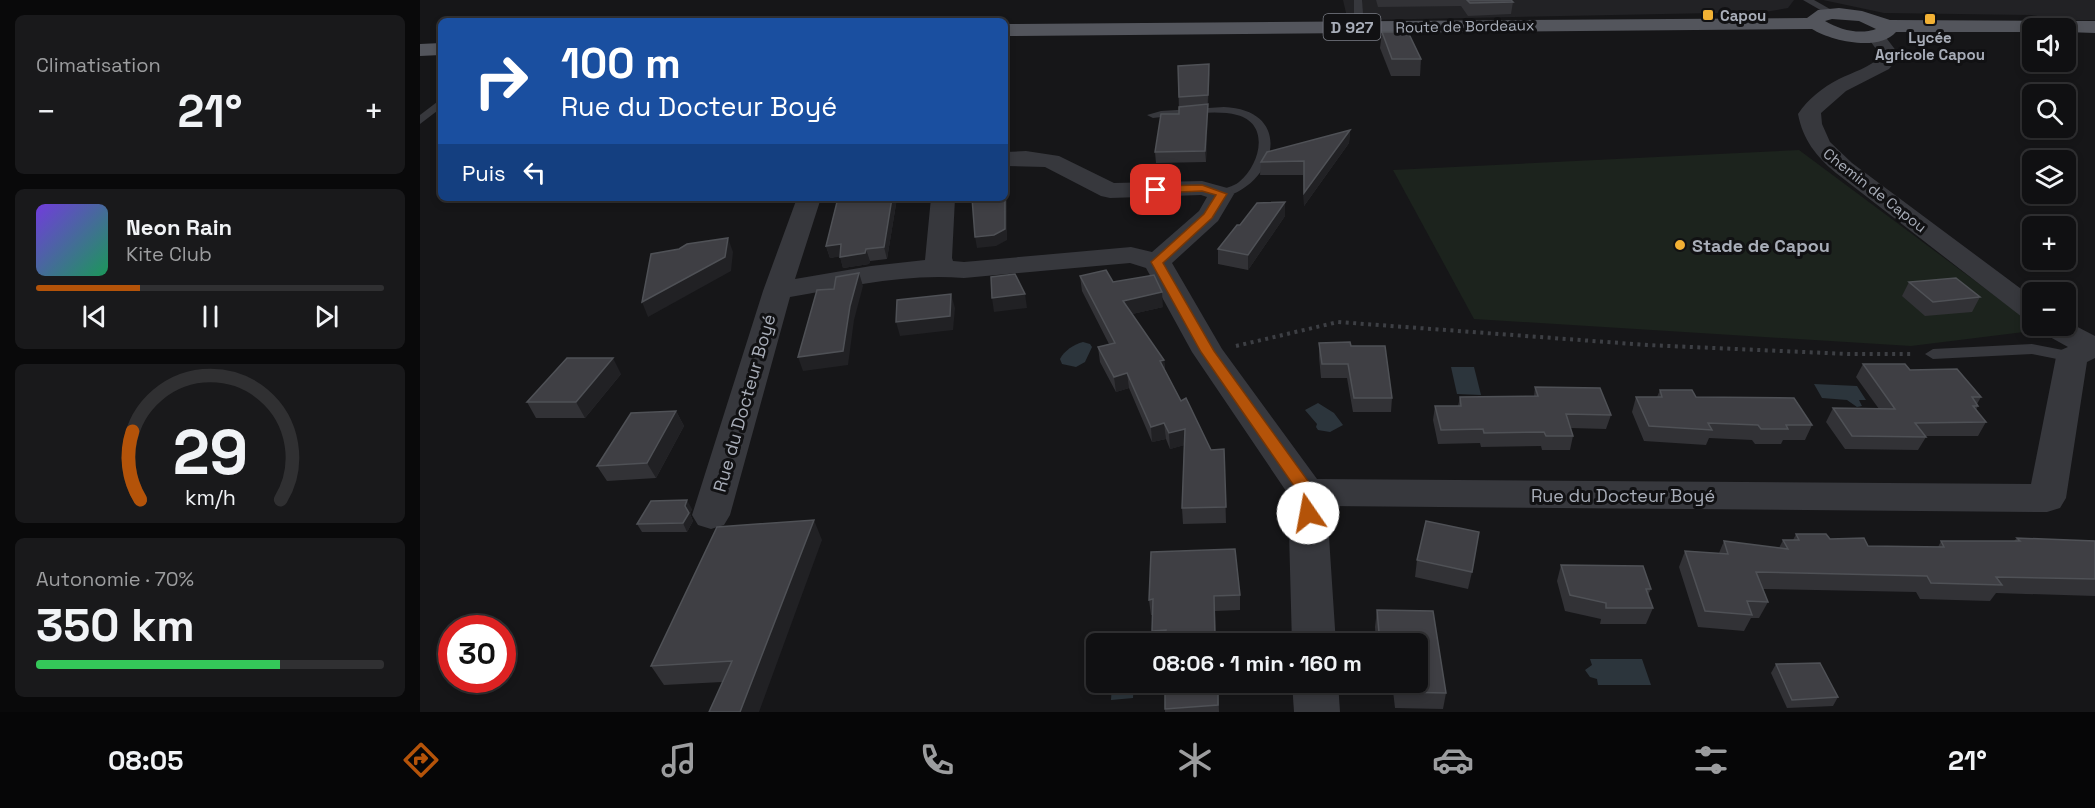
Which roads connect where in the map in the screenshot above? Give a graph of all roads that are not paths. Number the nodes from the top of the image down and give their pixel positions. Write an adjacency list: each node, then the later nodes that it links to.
1 (1358, 0): 4 (lane)
2 (1808, 0): 3 (lane)
3 (1824, 18): 4 (main road, Route de Bordeaux / D 927); 7 (main road)
4 (1359, 27): 6 (main road, Route de Bordeaux / D 927)
5 (2095, 27): 7 (main road)
6 (1008, 30)
7 (1880, 31): 20 (street, Chemin de Capou)
8 (438, 49): 9 (main road)
9 (420, 50)
10 (438, 105): 12 (lane)
11 (1153, 115): 14 (lane)
12 (420, 120)
13 (1008, 159): 14 (street)
14 (1222, 194): 17 (street)
15 (808, 201): 19 (street, Rue du Docteur Boyé)
16 (943, 201): 18 (street)
17 (1156, 262): 18 (street, Rue du Docteur Boyé); 24 (street)
18 (943, 267): 19 (street, Rue du Docteur Boyé)
19 (777, 291): 25 (street, Rue du Docteur Boyé)
20 (2022, 303)
21 (2066, 336): 22 (street)
22 (2086, 351): 23 (lane); 24 (street, Rue du Docteur Boyé)
23 (1933, 354)
24 (1307, 492): 26 (street)
25 (711, 515)
26 (1313, 633)
27 (1316, 693): 28 (street)
28 (1317, 712)

